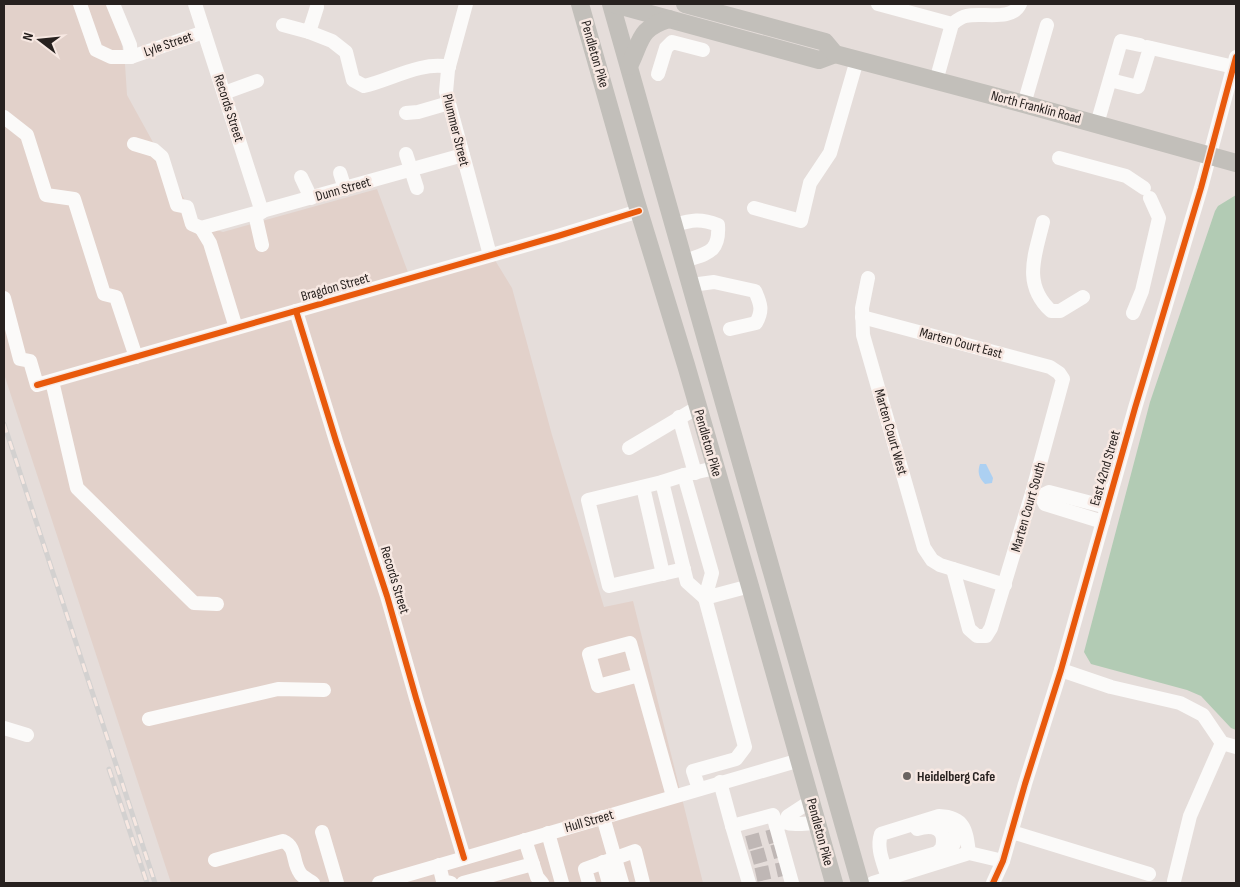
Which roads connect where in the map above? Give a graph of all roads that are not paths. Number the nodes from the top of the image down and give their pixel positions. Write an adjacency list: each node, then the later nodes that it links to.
1 (80, 4): 20 (street)
2 (113, 4): 20 (street)
3 (195, 4): 15 (street, Records Street)
4 (466, 4): 24 (street, Plummer Street)
5 (580, 4): 48 (main road, Pendleton Pike)
6 (613, 4): 11 (main road, North Franklin Road); 23 (main road, Pendleton Pike)
7 (685, 4): 19 (main road, North Franklin Road)
8 (878, 4): 12 (street)
9 (1020, 4): 12 (street)
10 (316, 7): 16 (street)
11 (669, 19): 19 (main road, North Franklin Road); 23 (main road)
12 (952, 24): 28 (street)
13 (283, 25): 16 (street)
14 (1048, 25): 31 (street)
15 (204, 32): 20 (street, Lyle Street); 29 (street, Records Street)
16 (309, 32): 24 (street)
17 (1146, 47): 22 (street); 26 (street); 26 (street)
18 (703, 50): 25 (street)
19 (835, 54): 21 (main road, North Franklin Road)
20 (131, 57)
21 (858, 60): 28 (main road, North Franklin Road); 47 (street)
22 (1235, 62): 38 (street, East 42nd Street)
23 (629, 66): 51 (main road, Pendleton Pike)
24 (449, 67): 30 (street, Plummer Street)
25 (656, 79)
26 (1110, 80): 34 (street)
27 (257, 81): 29 (street)
28 (936, 81): 31 (main road, North Franklin Road)
29 (224, 93): 49 (street, Records Street)
30 (449, 104): 32 (street); 37 (street, Plummer Street)
31 (1024, 104): 34 (main road, North Franklin Road)
32 (406, 113)
33 (4, 117): 65 (street)
34 (1098, 124): 38 (main road, North Franklin Road)
35 (134, 144): 52 (street)
36 (406, 154): 41 (street)
37 (463, 155): 41 (street, Dunn Street); 54 (street, Plummer Street)
38 (1210, 156): 40 (main road, North Franklin Road); 76 (street, East 42nd Street)
39 (1059, 158): 61 (street)
40 (1236, 163)
41 (408, 171): 44 (street, Dunn Street); 45 (street)
42 (340, 173): 44 (street)
43 (301, 177): 46 (street)
44 (345, 188): 46 (street, Dunn Street)
45 (414, 190)
46 (311, 198): 49 (street, Dunn Street)
47 (754, 208)
48 (639, 211): 54 (street, Bragdon Street); 68 (main road, Pendleton Pike)
49 (259, 213): 52 (street, Dunn Street); 53 (street, Records Street)
50 (1043, 222): 58 (street)
51 (674, 225): 55 (main road, Pendleton Pike); 55 (street)
52 (201, 228): 63 (street)
53 (262, 245)
54 (490, 255): 60 (street, Bragdon Street)
55 (684, 261): 57 (main road, Pendleton Pike)
56 (868, 278): 62 (street, Marten Court West)
57 (691, 285): 64 (street); 132 (main road, Pendleton Pike)
58 (1083, 297)
59 (4, 298): 67 (street, Bragdon Street)
60 (296, 311): 63 (street, Bragdon Street); 108 (street, Records Street)
61 (1133, 313)
62 (862, 317): 66 (street, Marten Court East); 79 (street, Marten Court West)
63 (236, 328): 65 (street, Bragdon Street)
64 (730, 329)
65 (136, 357): 67 (street, Bragdon Street)
66 (1059, 373): 75 (street, Marten Court South)
67 (52, 381): 84 (street)
68 (698, 407): 69 (street); 71 (main road, Pendleton Pike)
69 (679, 417): 70 (street); 72 (street)
70 (629, 448)
71 (715, 468): 72 (street); 82 (main road, Pendleton Pike)
72 (690, 474): 73 (street); 83 (street)
73 (662, 482): 74 (street); 78 (street)
74 (643, 487): 80 (street); 80 (street)
75 (1036, 495): 76 (street, East 42nd Street); 77 (street, East 42nd Street); 81 (street, Marten Court South)
76 (1107, 507): 77 (street, East 42nd Street)
77 (1103, 522): 85 (street, East 42nd Street)
78 (684, 569): 80 (street); 83 (street)
79 (953, 569): 81 (street, Marten Court West); 81 (street, Marten Court South)
80 (663, 574)
81 (1005, 585)
82 (750, 586): 83 (street); 93 (main road, Pendleton Pike)
83 (705, 598): 95 (street)
84 (218, 604)
85 (1061, 670): 91 (street); 103 (street, East 42nd Street)
86 (639, 675): 96 (street)
87 (324, 690): 88 (street)
88 (149, 719)
89 (4, 728): 90 (street)
90 (26, 734)
91 (1222, 743): 92 (street); 117 (street)
92 (1236, 747)
93 (800, 760): 94 (street, Hull Street); 97 (main road, Pendleton Pike)
94 (720, 782): 95 (street, Hull Street); 100 (street)
95 (699, 789): 96 (street, Hull Street)
96 (673, 796): 98 (street, Hull Street)
97 (811, 800): 99 (main road, Pendleton Pike); 101 (street)
98 (603, 817): 104 (street, Hull Street); 111 (street)
99 (818, 823): 101 (street); 131 (main road, Pendleton Pike)
100 (732, 826): 101 (street); 116 (street)
101 (778, 829): 130 (street)
102 (322, 832): 119 (street)
103 (1012, 832): 110 (street, East 42nd Street); 115 (street)
104 (548, 833): 105 (street, Hull Street); 124 (street)
105 (525, 840): 108 (street, Hull Street); 112 (street)
106 (878, 842): 107 (street); 114 (street); 114 (street)
107 (969, 853): 110 (street); 114 (street)
108 (464, 858): 113 (street, Hull Street)
109 (215, 860): 118 (street)
110 (1004, 861): 134 (street, East 42nd Street)
111 (604, 862): 125 (street); 126 (street); 127 (street); 128 (street); 129 (street)
112 (533, 864): 122 (street); 123 (street)
113 (439, 865): 120 (street, Hull Street); 121 (street)
114 (887, 873): 133 (street)
115 (1149, 874)
116 (751, 879)
117 (1174, 881)
118 (313, 883)
119 (337, 883)
120 (379, 883)
121 (451, 883)
122 (463, 883)
123 (542, 883)
124 (562, 883)
125 (590, 883)
126 (599, 883)
127 (609, 883)
128 (622, 883)
129 (643, 883)
130 (791, 883)
131 (834, 883)
132 (860, 883)
133 (872, 883)
134 (993, 883)

